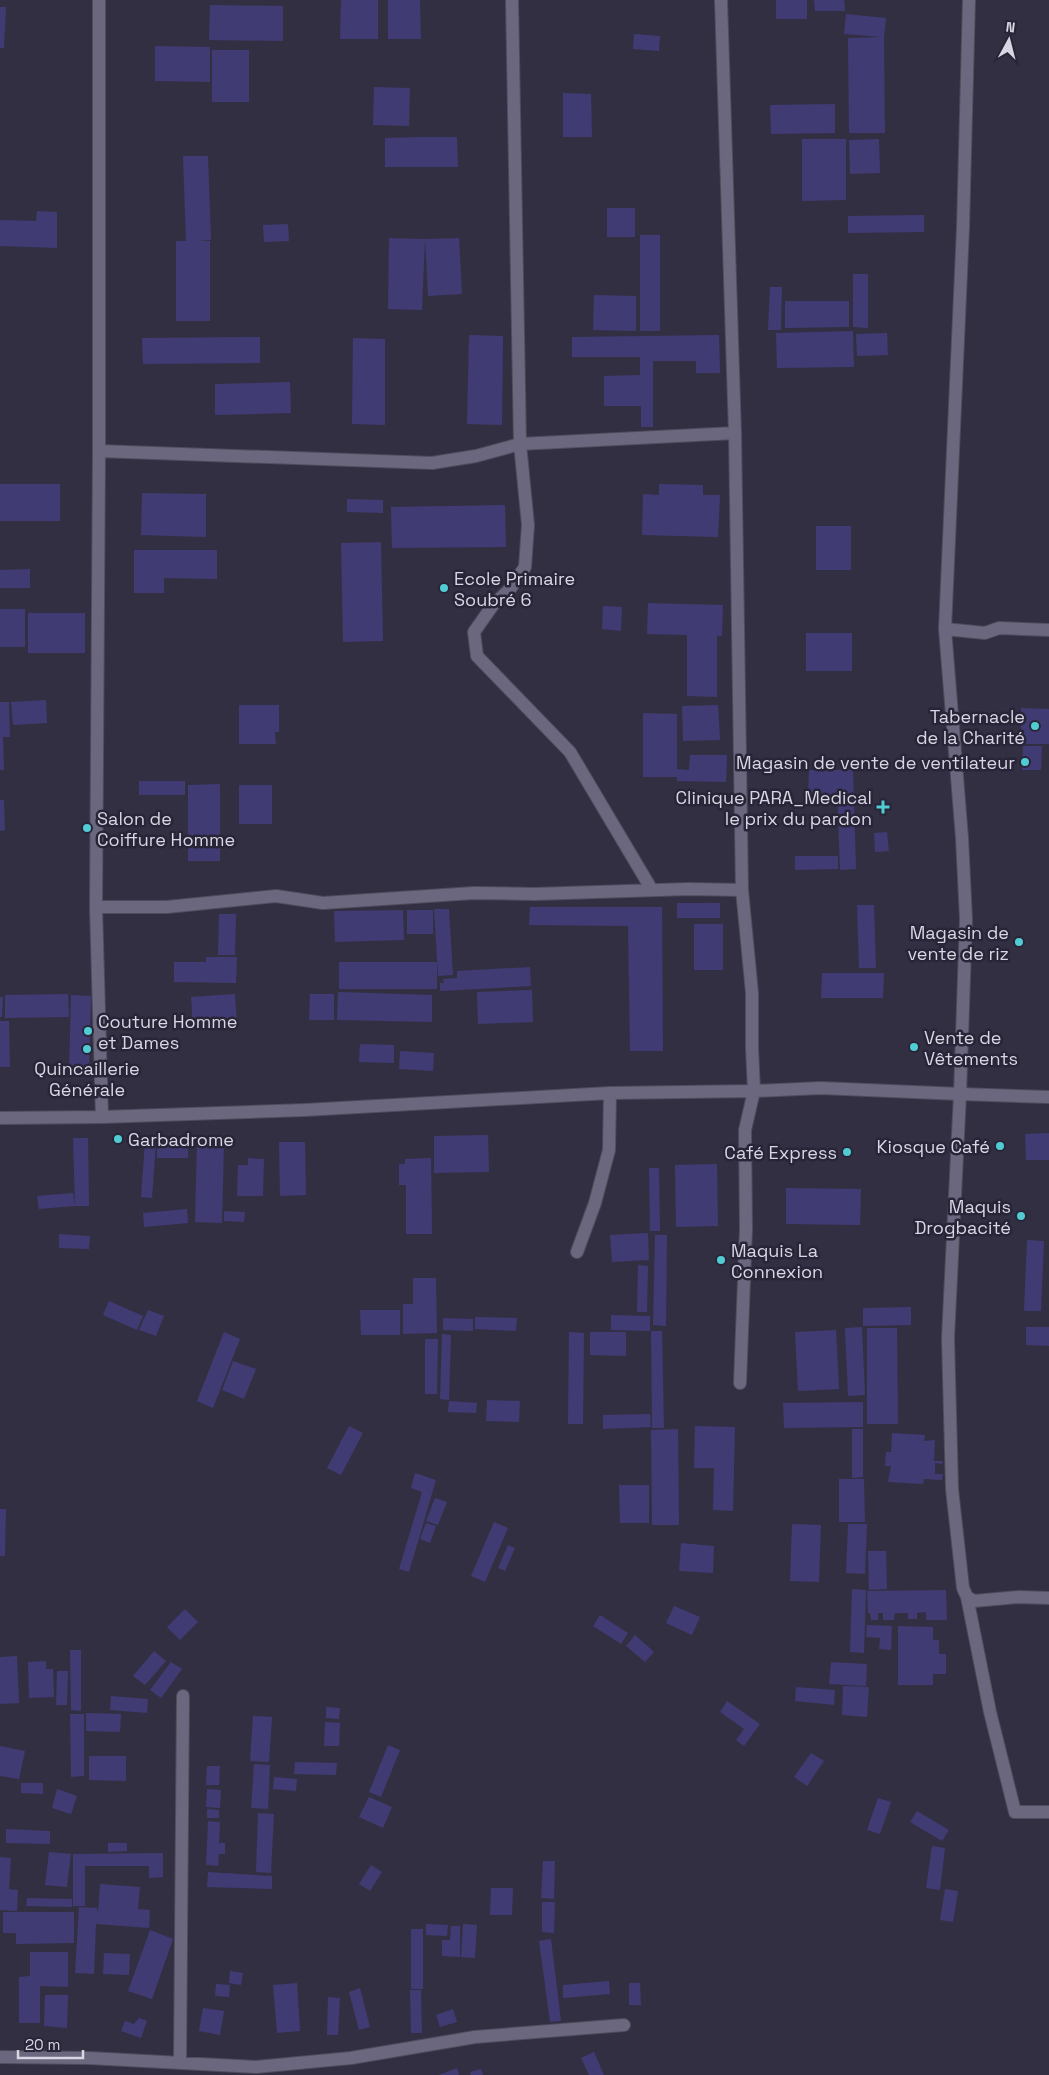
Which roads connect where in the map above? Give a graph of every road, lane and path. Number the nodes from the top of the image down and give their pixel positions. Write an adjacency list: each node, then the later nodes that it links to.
1 (99, 0): 7 (street)
2 (512, 0): 6 (street)
3 (721, 0): 5 (street)
4 (969, 0): 8 (street)
5 (735, 433): 6 (street); 11 (street)
6 (520, 444): 7 (street); 10 (street)
7 (99, 451): 12 (street)
8 (945, 629): 9 (street); 15 (street)
9 (1049, 630)
10 (652, 890): 11 (street); 12 (street)
11 (742, 890): 13 (street)
12 (96, 907): 17 (street)
13 (754, 1091): 14 (street); 15 (street); 20 (street)
14 (610, 1094): 17 (street); 19 (street)
15 (960, 1094): 16 (street); 21 (street)
16 (1049, 1097)
17 (102, 1117): 18 (street)
18 (0, 1118)
19 (577, 1252)
20 (740, 1383)
21 (967, 1597): 22 (street); 24 (street)
22 (1049, 1598)
23 (183, 1696): 27 (street)
24 (1049, 1812)
25 (624, 2025): 27 (street)
26 (0, 2058): 27 (street)
27 (180, 2063)

